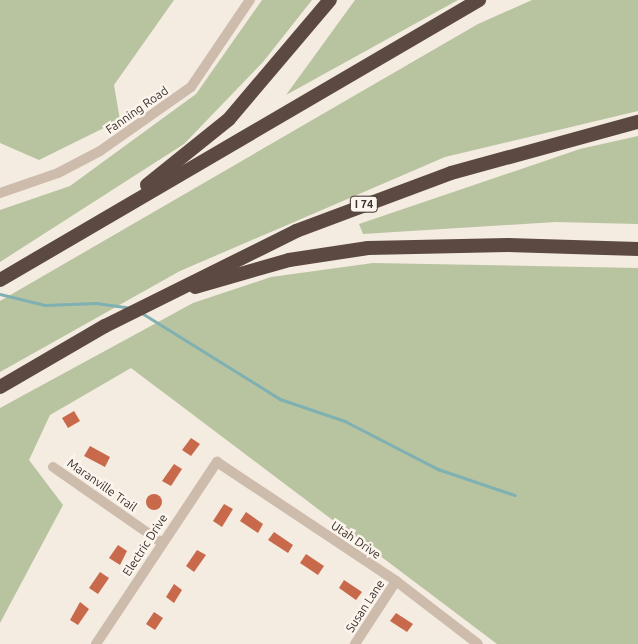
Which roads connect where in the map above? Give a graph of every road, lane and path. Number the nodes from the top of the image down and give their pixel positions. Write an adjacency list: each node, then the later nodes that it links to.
1 (250, 0): 5 (street, Fanning Road)
2 (330, 0): 6 (highway)
3 (479, 0): 6 (highway)
4 (638, 122): 9 (highway, I 74)
5 (0, 193)
6 (91, 224): 8 (highway)
7 (638, 248): 9 (highway)
8 (0, 280)
9 (105, 326): 10 (highway, I 74)
10 (0, 387)
11 (217, 462): 13 (street, Electric Drive); 14 (street, Utah Drive)
12 (53, 466): 13 (street, Maranville Trail)
13 (161, 542): 15 (street, Electric Drive)
14 (396, 581): 16 (street, Susan Lane); 17 (street, Utah Drive)
15 (96, 644)
16 (354, 644)
17 (478, 644)

